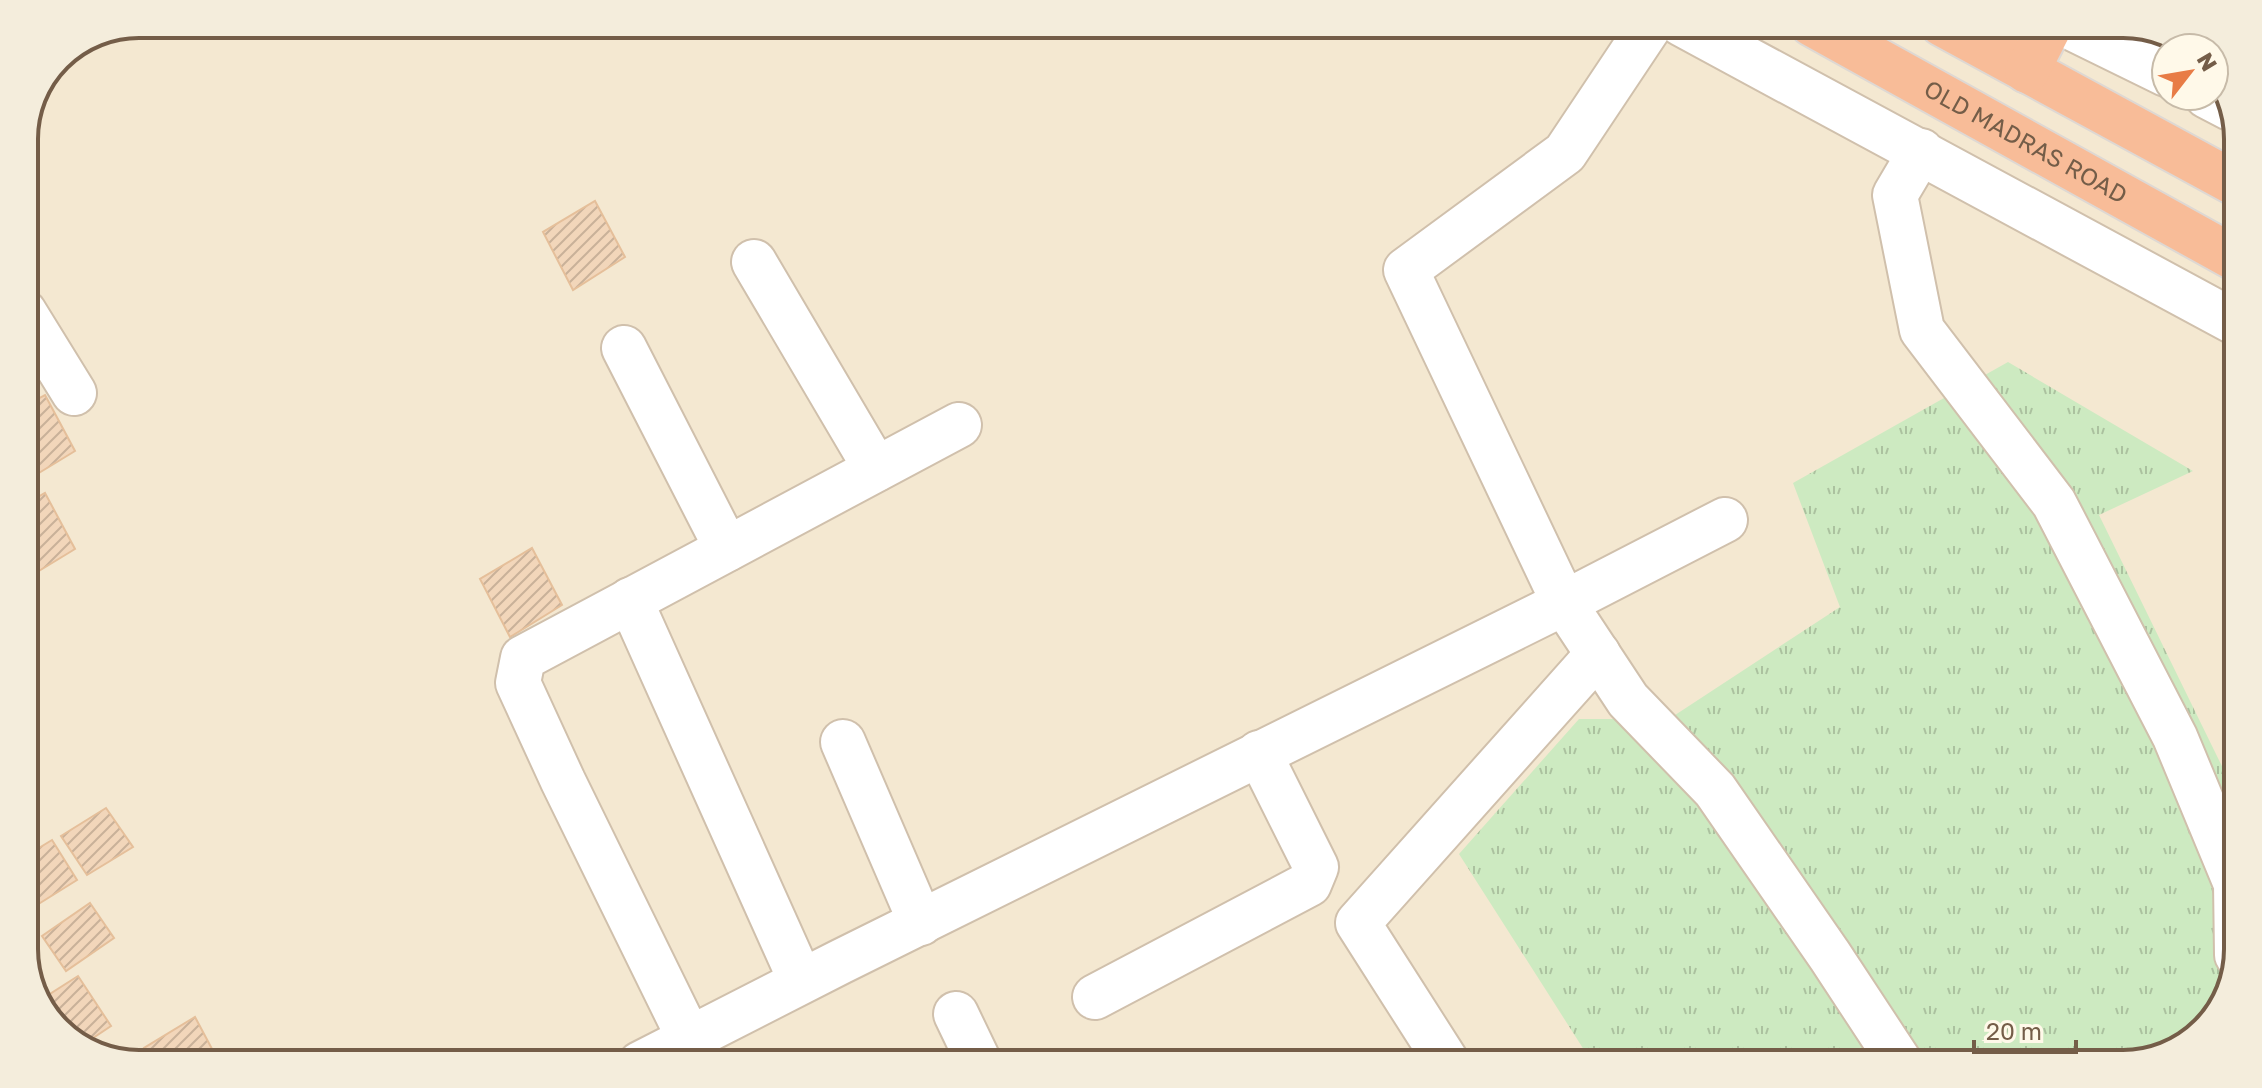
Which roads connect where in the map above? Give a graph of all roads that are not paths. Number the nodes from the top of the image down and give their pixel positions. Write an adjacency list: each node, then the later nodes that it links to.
1 (1642, 38): 22 (street)
2 (1708, 38): 9 (street)
3 (1837, 38): 11 (highway, OLD MADRAS ROAD)
4 (1967, 38): 8 (highway)
5 (2044, 38): 8 (highway)
6 (2093, 38): 7 (street)
7 (2150, 66)
8 (2027, 71): 10 (highway)
9 (1921, 151): 13 (street); 26 (street)
10 (2224, 177)
11 (2224, 252)
12 (754, 262): 18 (street)
13 (2224, 316)
14 (38, 335): 16 (street)
15 (624, 348): 20 (street)
16 (74, 393)
17 (959, 425): 18 (street)
18 (876, 469): 20 (street)
19 (1725, 520): 22 (street)
20 (727, 549): 21 (street)
21 (630, 600): 28 (street); 31 (street)
22 (1564, 603): 23 (street); 25 (street)
23 (1598, 654): 34 (street); 35 (street)
24 (843, 742): 27 (street)
25 (1259, 753): 27 (street); 29 (street)
26 (2224, 855)
27 (921, 923): 28 (street)
28 (801, 981): 31 (street)
29 (1095, 997)
30 (956, 1014): 33 (street)
31 (689, 1038): 32 (street)
32 (666, 1050)
33 (973, 1050)
34 (1439, 1050)
35 (1892, 1050)

